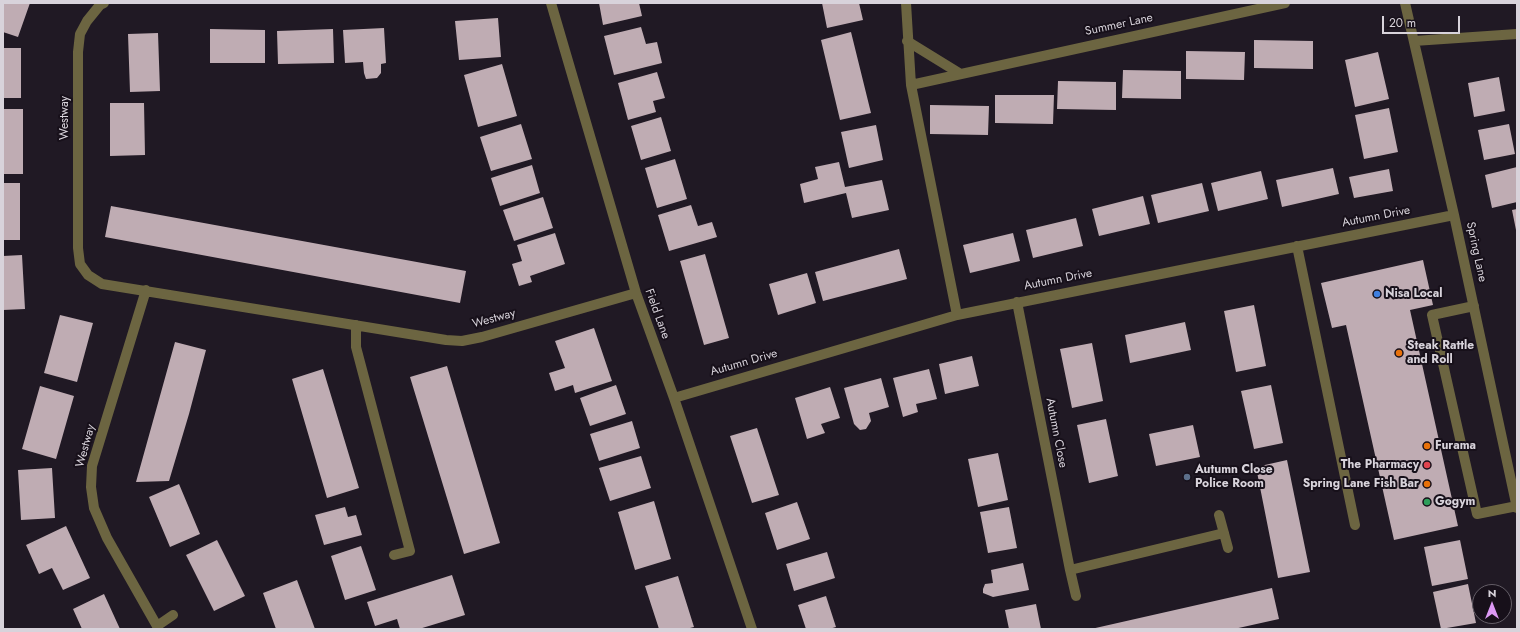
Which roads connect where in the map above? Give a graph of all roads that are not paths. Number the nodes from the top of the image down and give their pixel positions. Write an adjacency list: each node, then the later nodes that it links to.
1 (104, 3): 13 (street, Westway)
2 (551, 3): 14 (street, Field Lane)
3 (906, 3): 7 (street)
4 (1285, 3): 9 (street, Summer Lane)
5 (1405, 3): 8 (street, Spring Lane)
6 (1517, 34): 8 (street)
7 (907, 40): 9 (street); 10 (street)
8 (1414, 41): 11 (street, Spring Lane)
9 (959, 73): 10 (street, Summer Lane)
10 (911, 85): 17 (street)
11 (1454, 215): 12 (street, Autumn Drive); 16 (street, Spring Lane)
12 (1297, 246): 15 (street, Autumn Drive); 22 (street)
13 (146, 290): 18 (street, Westway); 28 (street, Westway)
14 (636, 292): 18 (street, Westway); 19 (street, Field Lane)
15 (1017, 302): 17 (street, Autumn Drive); 26 (street, Autumn Close)
16 (1474, 306): 20 (street, Spring Lane); 20 (street)
17 (957, 315): 19 (street, Autumn Drive)
18 (356, 325): 25 (street)
19 (674, 398): 29 (street, Field Lane)
20 (1517, 507)
21 (1220, 515): 23 (street)
22 (1355, 525)
23 (1224, 533): 24 (street); 26 (street)
24 (1228, 548)
25 (394, 555)
26 (1070, 570): 27 (street, Autumn Close)
27 (1076, 596)
28 (173, 615)
29 (752, 629)

